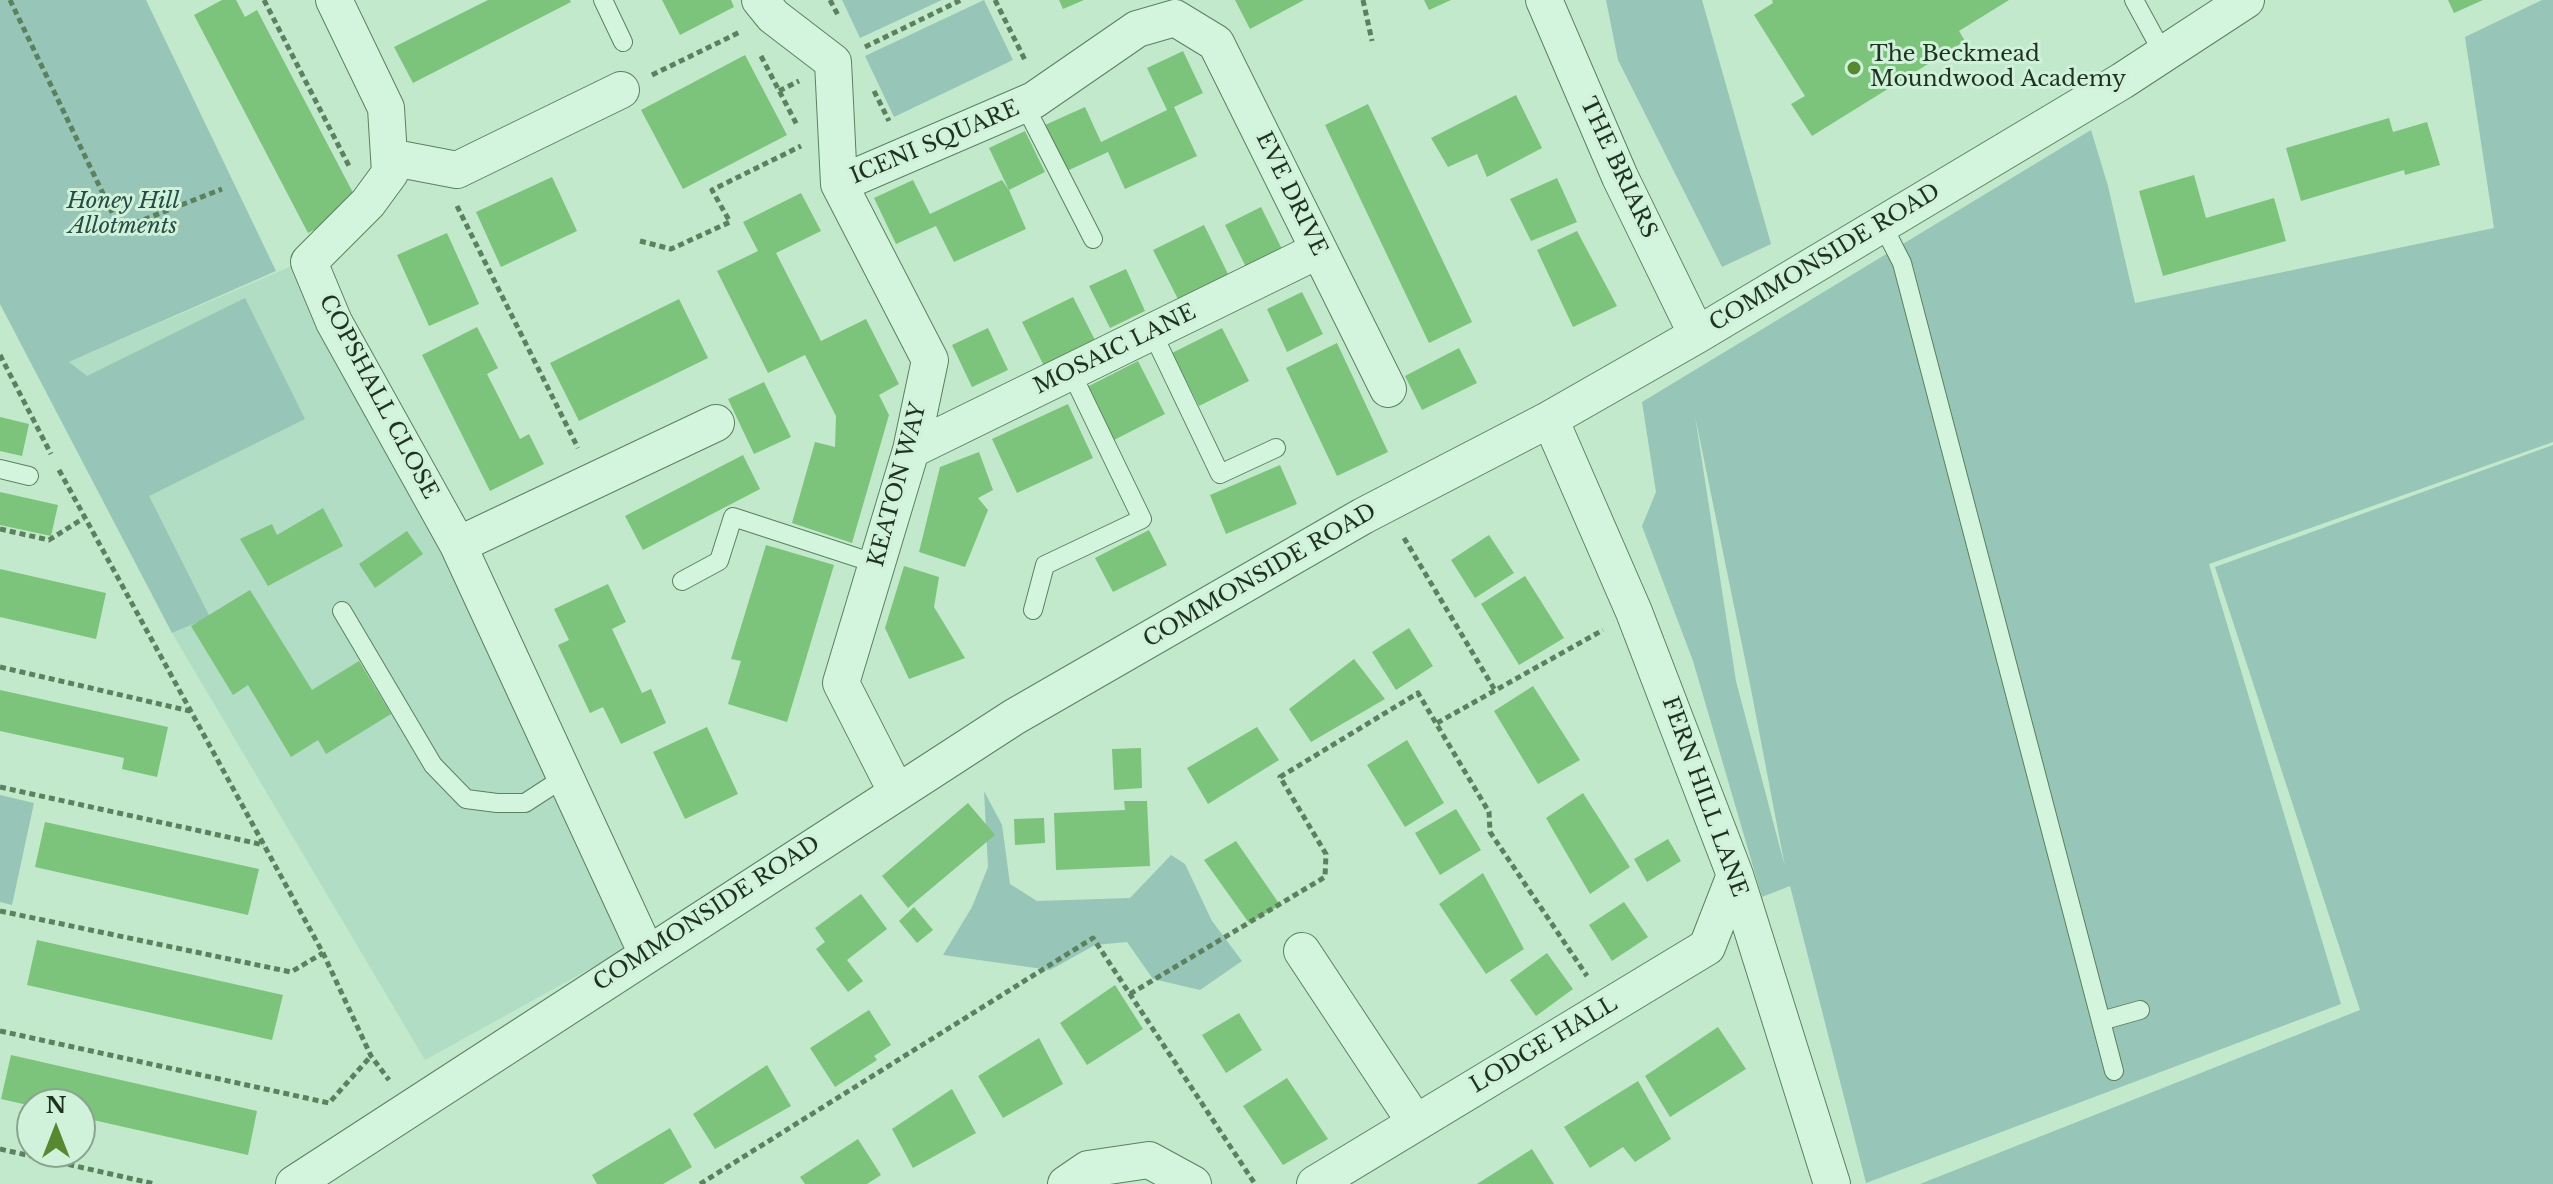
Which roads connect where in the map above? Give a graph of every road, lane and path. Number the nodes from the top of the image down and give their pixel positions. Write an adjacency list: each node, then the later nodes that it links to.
1 (10, 0): 23 (path)
2 (264, 0): 24 (path)
3 (334, 0): 20 (street, COPSHALL CLOSE)
4 (603, 0): 13 (lane)
5 (995, 0): 17 (path)
6 (1363, 0): 12 (path)
7 (1544, 0): 30 (street, THE BRIARS)
8 (2134, 0): 15 (lane)
9 (2246, 0): 15 (street, COMMONSIDE ROAD)
10 (767, 8): 16 (path); 22 (street, ICENI SQUARE)
11 (1175, 18): 17 (street, ICENI SQUARE); 28 (street, EVE DRIVE)
12 (1372, 41)
13 (623, 42)
14 (759, 54): 18 (path)
15 (2164, 55): 25 (street, COMMONSIDE ROAD)
16 (621, 90): 21 (street)
17 (1033, 99): 22 (street, ICENI SQUARE); 26 (lane)
18 (799, 130)
19 (806, 143): 27 (path)
20 (389, 157): 21 (street); 24 (street, COPSHALL CLOSE)
21 (437, 166): 42 (path)
22 (839, 184): 37 (street, KEATON WAY)
23 (222, 189)
24 (368, 203): 46 (street, COPSHALL CLOSE)
25 (1882, 224): 30 (street, COMMONSIDE ROAD); 68 (lane)
26 (1093, 239)
27 (640, 241)
28 (1319, 250): 29 (street, MOSAIC LANE); 33 (street, EVE DRIVE)
29 (1152, 332): 32 (street, MOSAIC LANE); 36 (lane)
30 (1697, 335): 34 (street, COMMONSIDE ROAD)
31 (0, 355): 38 (path)
32 (1071, 372): 37 (street, MOSAIC LANE); 49 (lane)
33 (1388, 389)
34 (1550, 419): 43 (street, COMMONSIDE ROAD); 51 (street, FERN HILL LANE)
35 (716, 423): 42 (street)
36 (1276, 448)
37 (911, 450): 47 (street, KEATON WAY)
38 (51, 455)
39 (0, 469): 41 (lane)
40 (58, 469): 44 (path)
41 (29, 476)
42 (594, 480): 46 (street)
43 (1385, 506): 53 (path); 58 (street, COMMONSIDE ROAD)
44 (84, 518): 45 (path); 54 (path)
45 (0, 529)
46 (458, 545): 56 (street, COPSHALL CLOSE)
47 (877, 564): 48 (lane); 58 (street, KEATON WAY)
48 (682, 581)
49 (1033, 610)
50 (342, 611): 56 (lane)
51 (1634, 612): 53 (path); 60 (street, FERN HILL LANE)
52 (0, 667): 54 (path)
53 (1496, 692): 55 (path)
54 (190, 711): 59 (path)
55 (1437, 723): 65 (path); 66 (path)
56 (565, 777): 64 (street, COPSHALL CLOSE)
57 (0, 787): 59 (path)
58 (896, 791): 64 (street, COMMONSIDE ROAD)
59 (264, 845): 63 (path)
60 (1735, 875): 66 (street, LODGE HALL); 82 (street, FERN HILL LANE)
61 (0, 911): 63 (path)
62 (1302, 951): 73 (street)
63 (323, 953): 70 (path)
64 (647, 954): 72 (street, COMMONSIDE ROAD)
65 (1130, 994): 77 (path); 80 (path)
66 (1607, 1007): 73 (street, LODGE HALL)
67 (2140, 1010): 68 (lane)
68 (2101, 1021): 71 (lane)
69 (0, 1031): 70 (path)
70 (371, 1056): 72 (path)
71 (2114, 1071)
72 (409, 1108): 76 (street, COMMONSIDE ROAD)
73 (1415, 1122): 81 (street, LODGE HALL)
74 (0, 1149): 75 (path)
75 (155, 1184)
76 (294, 1184)
77 (700, 1184)
78 (1066, 1184): 79 (street)
79 (1193, 1184)
80 (1255, 1184)
81 (1315, 1184)
82 (1832, 1184)

